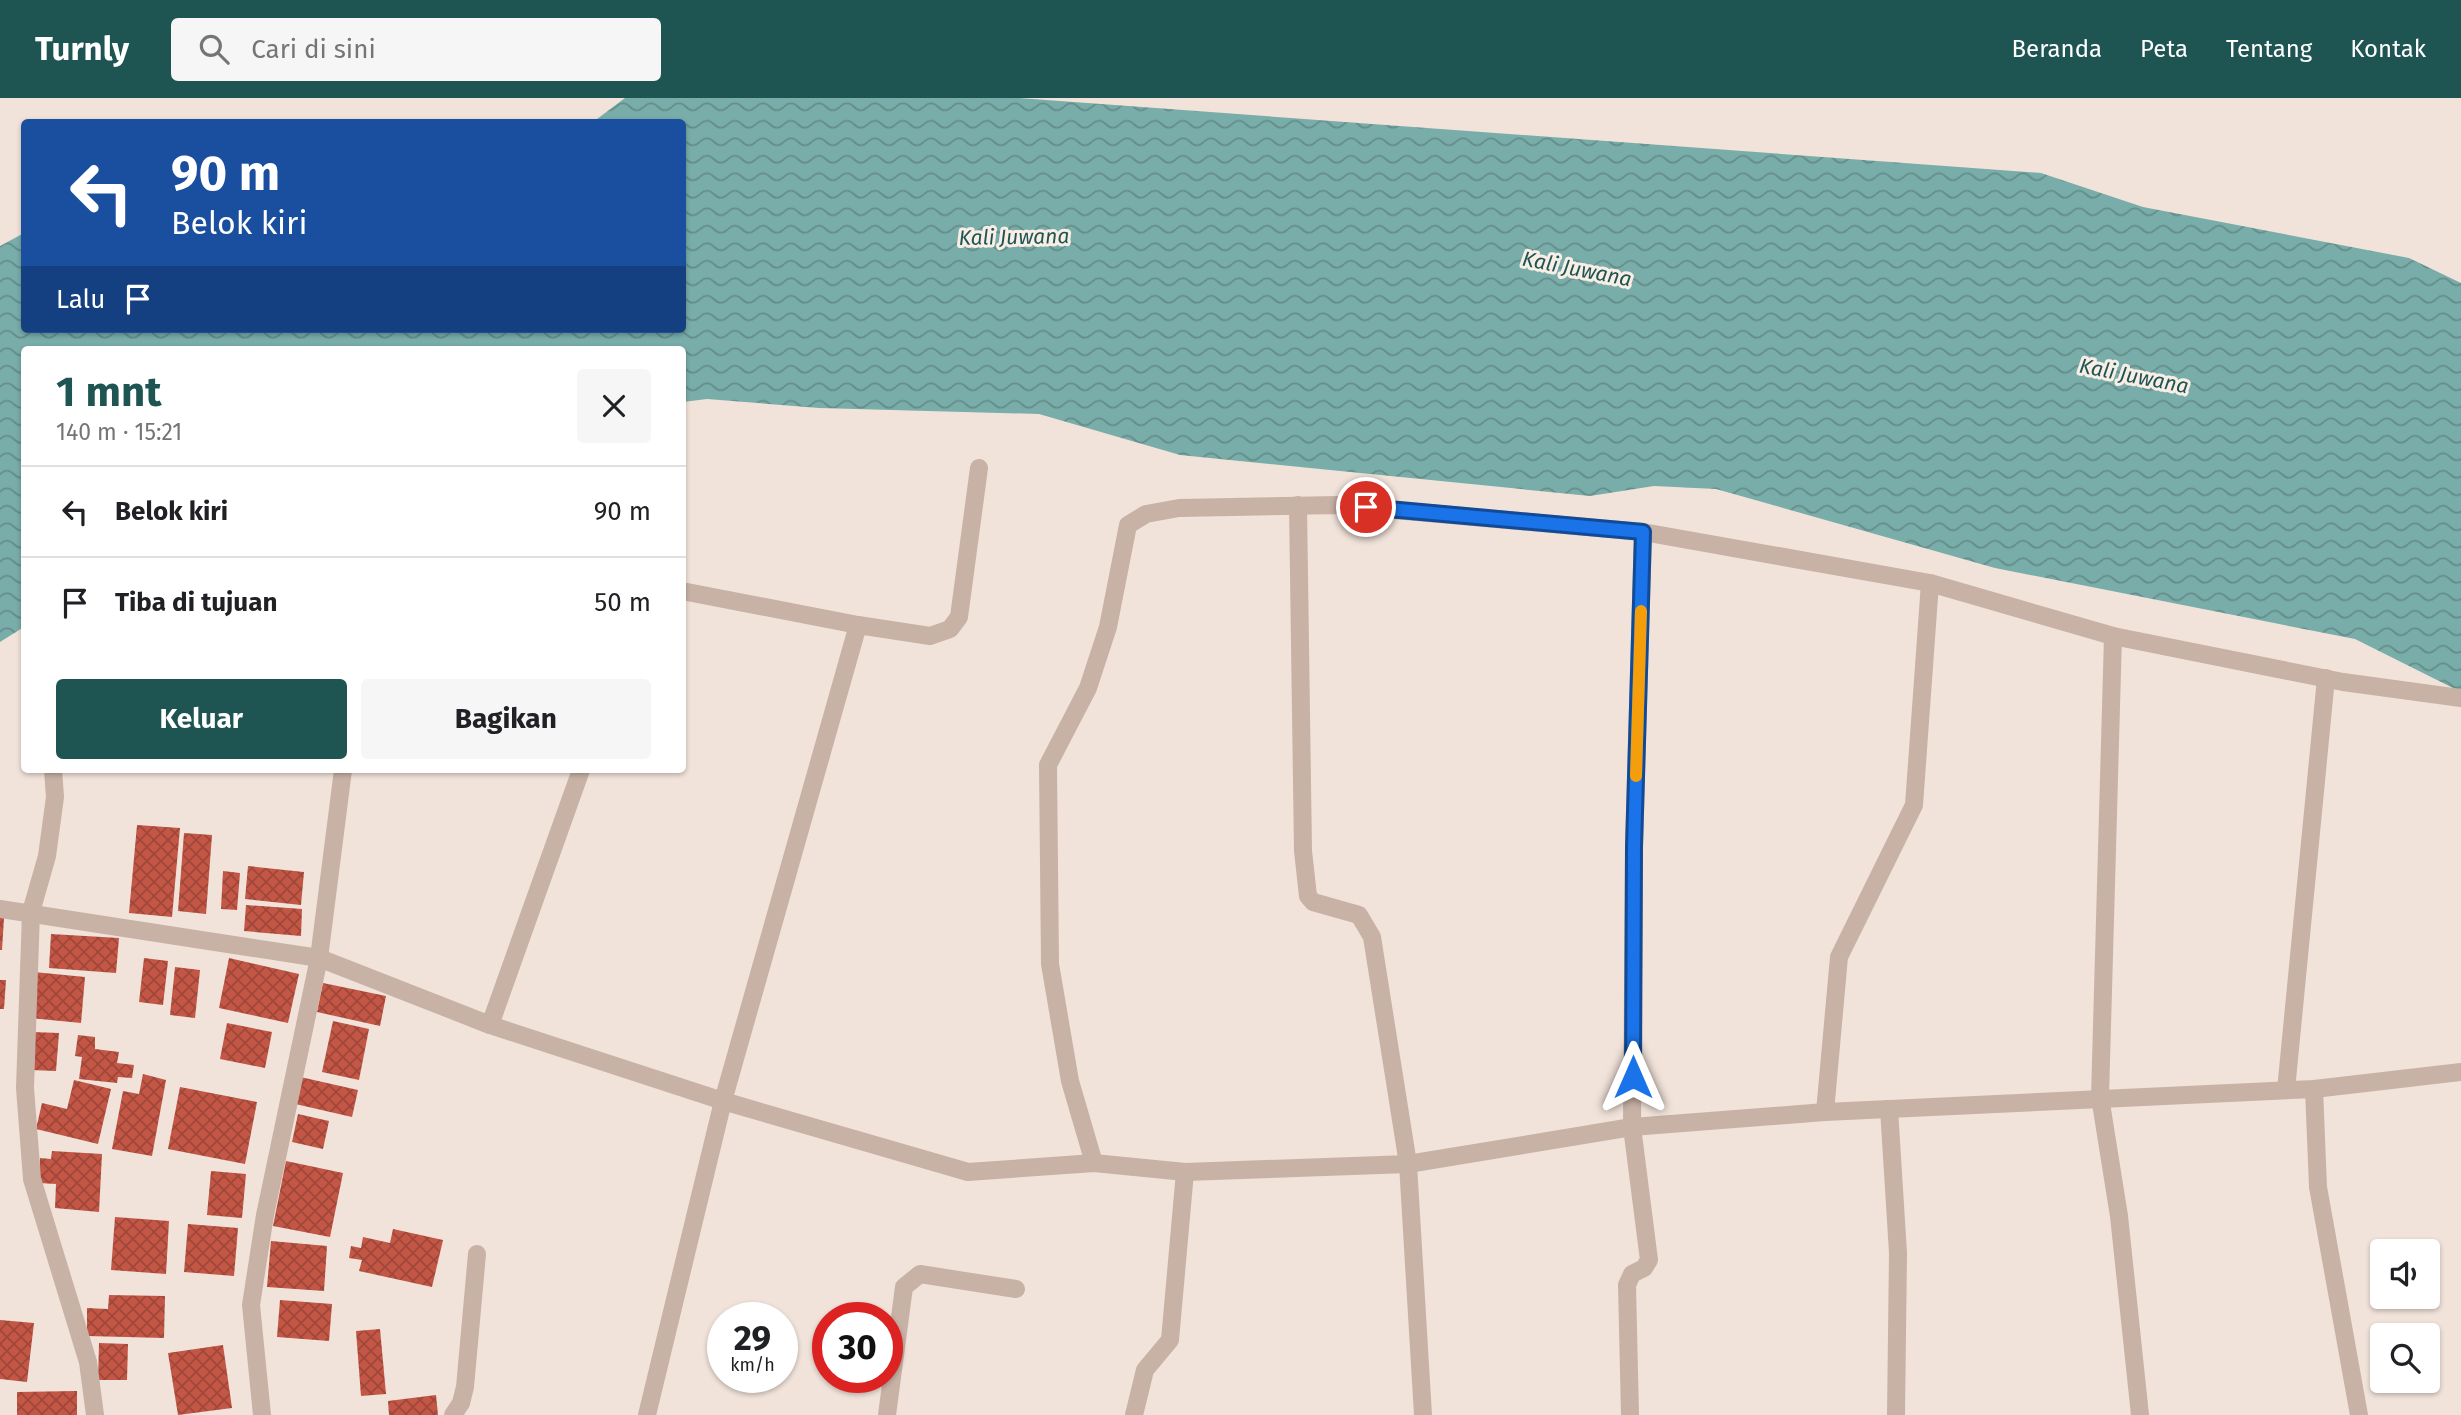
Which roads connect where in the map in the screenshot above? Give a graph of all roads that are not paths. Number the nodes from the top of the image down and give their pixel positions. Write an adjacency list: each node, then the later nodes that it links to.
1 (979, 468): 6 (street)
2 (1298, 505): 3 (street); 25 (street); 26 (street)
3 (1643, 532): 4 (street); 24 (street)
4 (1930, 583): 7 (street); 23 (street)
5 (686, 592): 6 (street)
6 (858, 625): 21 (street)
7 (2113, 636): 8 (street); 20 (street)
8 (2326, 678): 9 (street); 19 (street)
9 (2461, 698)
10 (53, 773): 14 (street)
11 (343, 773): 15 (street)
12 (580, 773): 16 (street)
13 (0, 909): 14 (street)
14 (31, 912): 15 (street); 30 (street)
15 (319, 958): 16 (street); 31 (street)
16 (490, 1025): 21 (street)
17 (2456, 1073): 18 (street)
18 (2314, 1089): 19 (street); 40 (street)
19 (2286, 1090): 20 (street)
20 (2100, 1097): 22 (street); 39 (street)
21 (723, 1101): 25 (street); 33 (street)
22 (1889, 1109): 23 (street); 38 (street)
23 (1825, 1112): 24 (street)
24 (1632, 1128): 26 (street); 37 (street)
25 (1094, 1163): 27 (street)
26 (1408, 1164): 27 (street); 36 (street)
27 (1185, 1172): 35 (street)
28 (477, 1254): 32 (street)
29 (1016, 1289): 34 (street)
30 (95, 1415)
31 (262, 1415)
32 (453, 1415)
33 (647, 1415)
34 (887, 1415)
35 (1134, 1415)
36 (1423, 1415)
37 (1630, 1415)
38 (1896, 1415)
39 (2140, 1415)
40 (2359, 1415)

